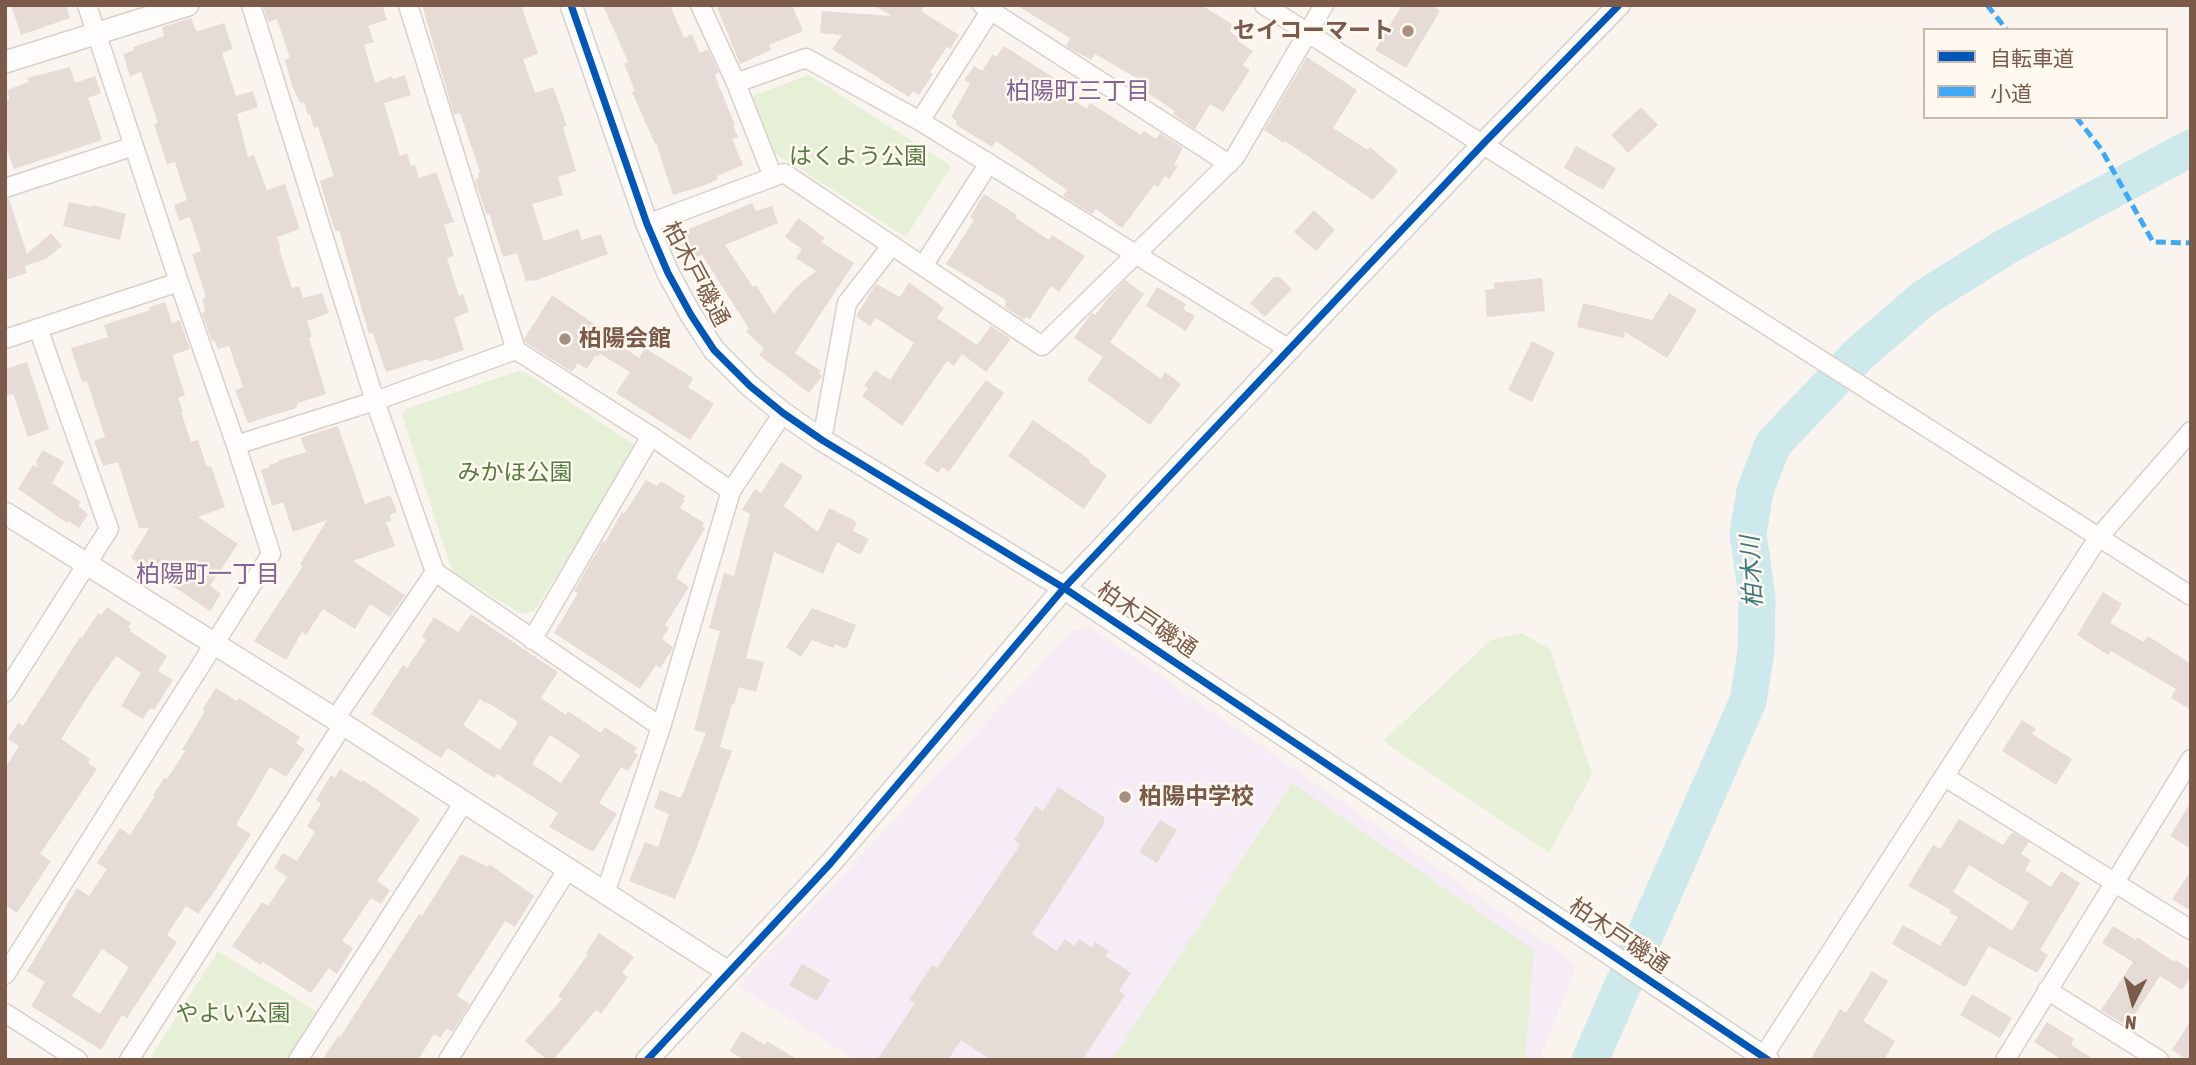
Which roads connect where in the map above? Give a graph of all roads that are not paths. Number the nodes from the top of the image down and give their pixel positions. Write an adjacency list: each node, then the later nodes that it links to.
1 (87, 5): 11 (street)
2 (188, 5): 11 (street)
3 (251, 5): 31 (street)
4 (408, 5): 30 (street)
5 (571, 5): 22 (street, 柏木戸磯通)
6 (700, 5): 14 (street)
7 (1264, 5): 12 (street)
8 (1324, 5): 12 (street)
9 (1619, 5): 16 (street)
10 (989, 7): 15 (street); 19 (street)
11 (96, 32): 13 (street); 17 (street)
12 (1307, 33): 16 (street); 19 (street)
13 (6, 61)
14 (736, 83): 15 (street); 20 (street)
15 (920, 121): 18 (street)
16 (1483, 144): 29 (street); 39 (street)
17 (134, 146): 21 (street); 26 (street)
18 (989, 163): 24 (street); 25 (street)
19 (1228, 164): 24 (street)
20 (773, 177): 22 (street); 23 (street)
21 (5, 188)
22 (647, 223): 32 (street, 柏木戸磯通)
23 (892, 245): 25 (street); 35 (street)
24 (1136, 253): 25 (street); 29 (street)
25 (923, 266)
26 (178, 282): 27 (street); 36 (street)
27 (38, 328): 28 (street); 40 (street)
28 (5, 339)
29 (1289, 349): 42 (street)
30 (516, 350): 31 (street); 34 (street)
31 (375, 401): 36 (street); 41 (street)
32 (783, 413): 35 (street, 柏木戸磯通); 37 (street)
33 (2191, 431): 39 (street)
34 (651, 436): 37 (street); 44 (street)
35 (822, 440): 42 (street, 柏木戸磯通)
36 (236, 445): 45 (street)
37 (731, 491): 48 (street)
38 (5, 513): 40 (street)
39 (2098, 538): 43 (street); 50 (street)
40 (86, 565): 45 (street); 46 (street)
41 (435, 572): 44 (street); 47 (street)
42 (1064, 588): 57 (street); 61 (street, 柏木戸磯通)
43 (2191, 596)
44 (532, 640): 48 (street)
45 (214, 643): 47 (street); 58 (street)
46 (5, 693)
47 (338, 722): 52 (street); 63 (street)
48 (661, 727): 55 (street)
49 (2191, 759): 51 (street)
50 (1945, 777): 54 (street); 61 (street)
51 (2185, 779): 54 (street)
52 (464, 802): 53 (street); 64 (street)
53 (567, 870): 55 (street); 65 (street)
54 (2116, 883): 56 (street); 59 (street)
55 (605, 894): 57 (street)
56 (2191, 930)
57 (728, 972): 66 (street)
58 (5, 975)
59 (2047, 990): 67 (street); 68 (street)
60 (5, 1013): 62 (street)
61 (1764, 1059)
62 (78, 1060)
63 (129, 1060)
64 (298, 1060)
65 (448, 1060)
66 (647, 1060)
67 (2005, 1060)
68 (2159, 1060)

